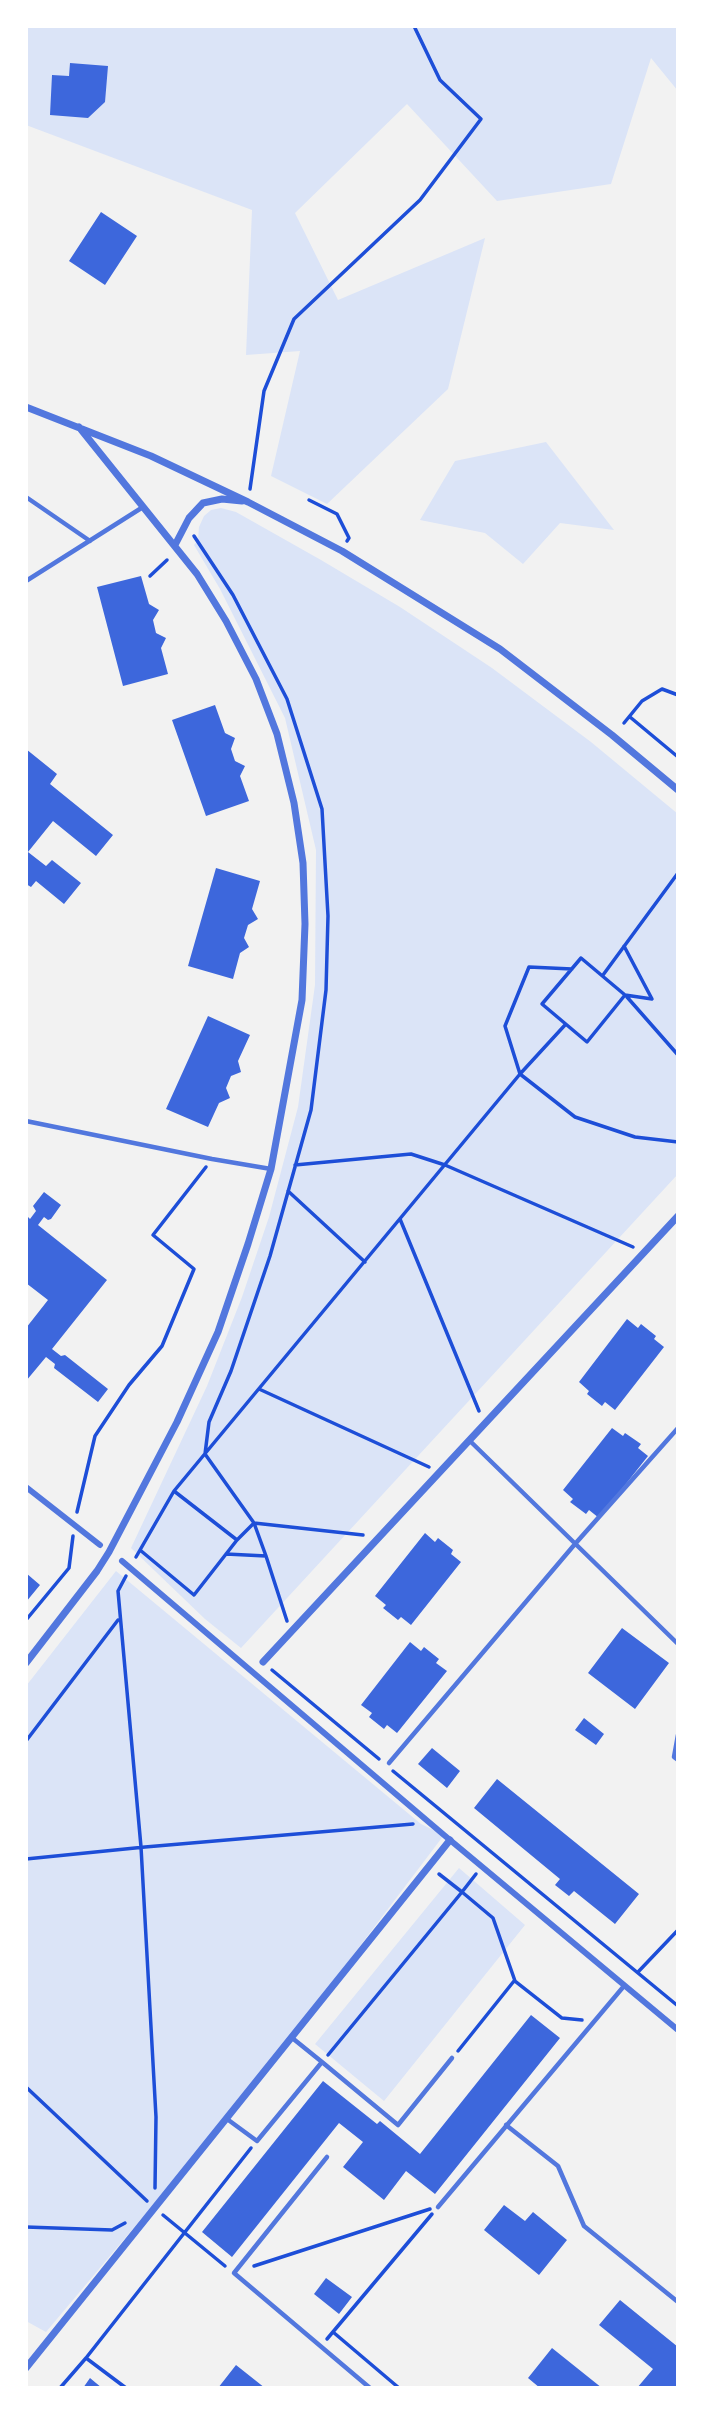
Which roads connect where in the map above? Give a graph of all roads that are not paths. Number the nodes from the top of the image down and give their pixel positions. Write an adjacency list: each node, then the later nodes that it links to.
1 (26, 407): 2 (street)
2 (79, 427): 4 (street); 5 (street)
3 (26, 497): 6 (lane)
4 (248, 502): 7 (street); 9 (street)
5 (143, 507): 6 (lane); 7 (street)
6 (90, 541): 8 (lane)
7 (175, 545): 11 (street)
8 (26, 581)
9 (678, 790)
10 (26, 1121): 11 (lane)
11 (271, 1169): 21 (street)
12 (678, 1216): 14 (street)
13 (678, 1429): 16 (lane)
14 (470, 1441): 16 (lane); 20 (street)
15 (26, 1487): 17 (street)
16 (575, 1544): 19 (lane); 24 (lane)
17 (100, 1545)
18 (122, 1561): 25 (street)
19 (678, 1644)
20 (263, 1662)
21 (26, 1663)
22 (678, 1735): 23 (lane)
23 (678, 1760)
24 (389, 1763)
25 (450, 1840): 26 (street); 28 (street)
26 (624, 1986): 27 (street); 32 (lane)
27 (678, 2030)
28 (291, 2037): 30 (lane); 31 (street)
29 (452, 2058): 30 (lane)
30 (322, 2062): 31 (lane)
31 (226, 2118): 36 (street)
32 (506, 2126): 34 (lane); 35 (lane)
33 (327, 2157): 37 (lane)
34 (438, 2207)
35 (678, 2302)
36 (26, 2368)
37 (370, 2388)

